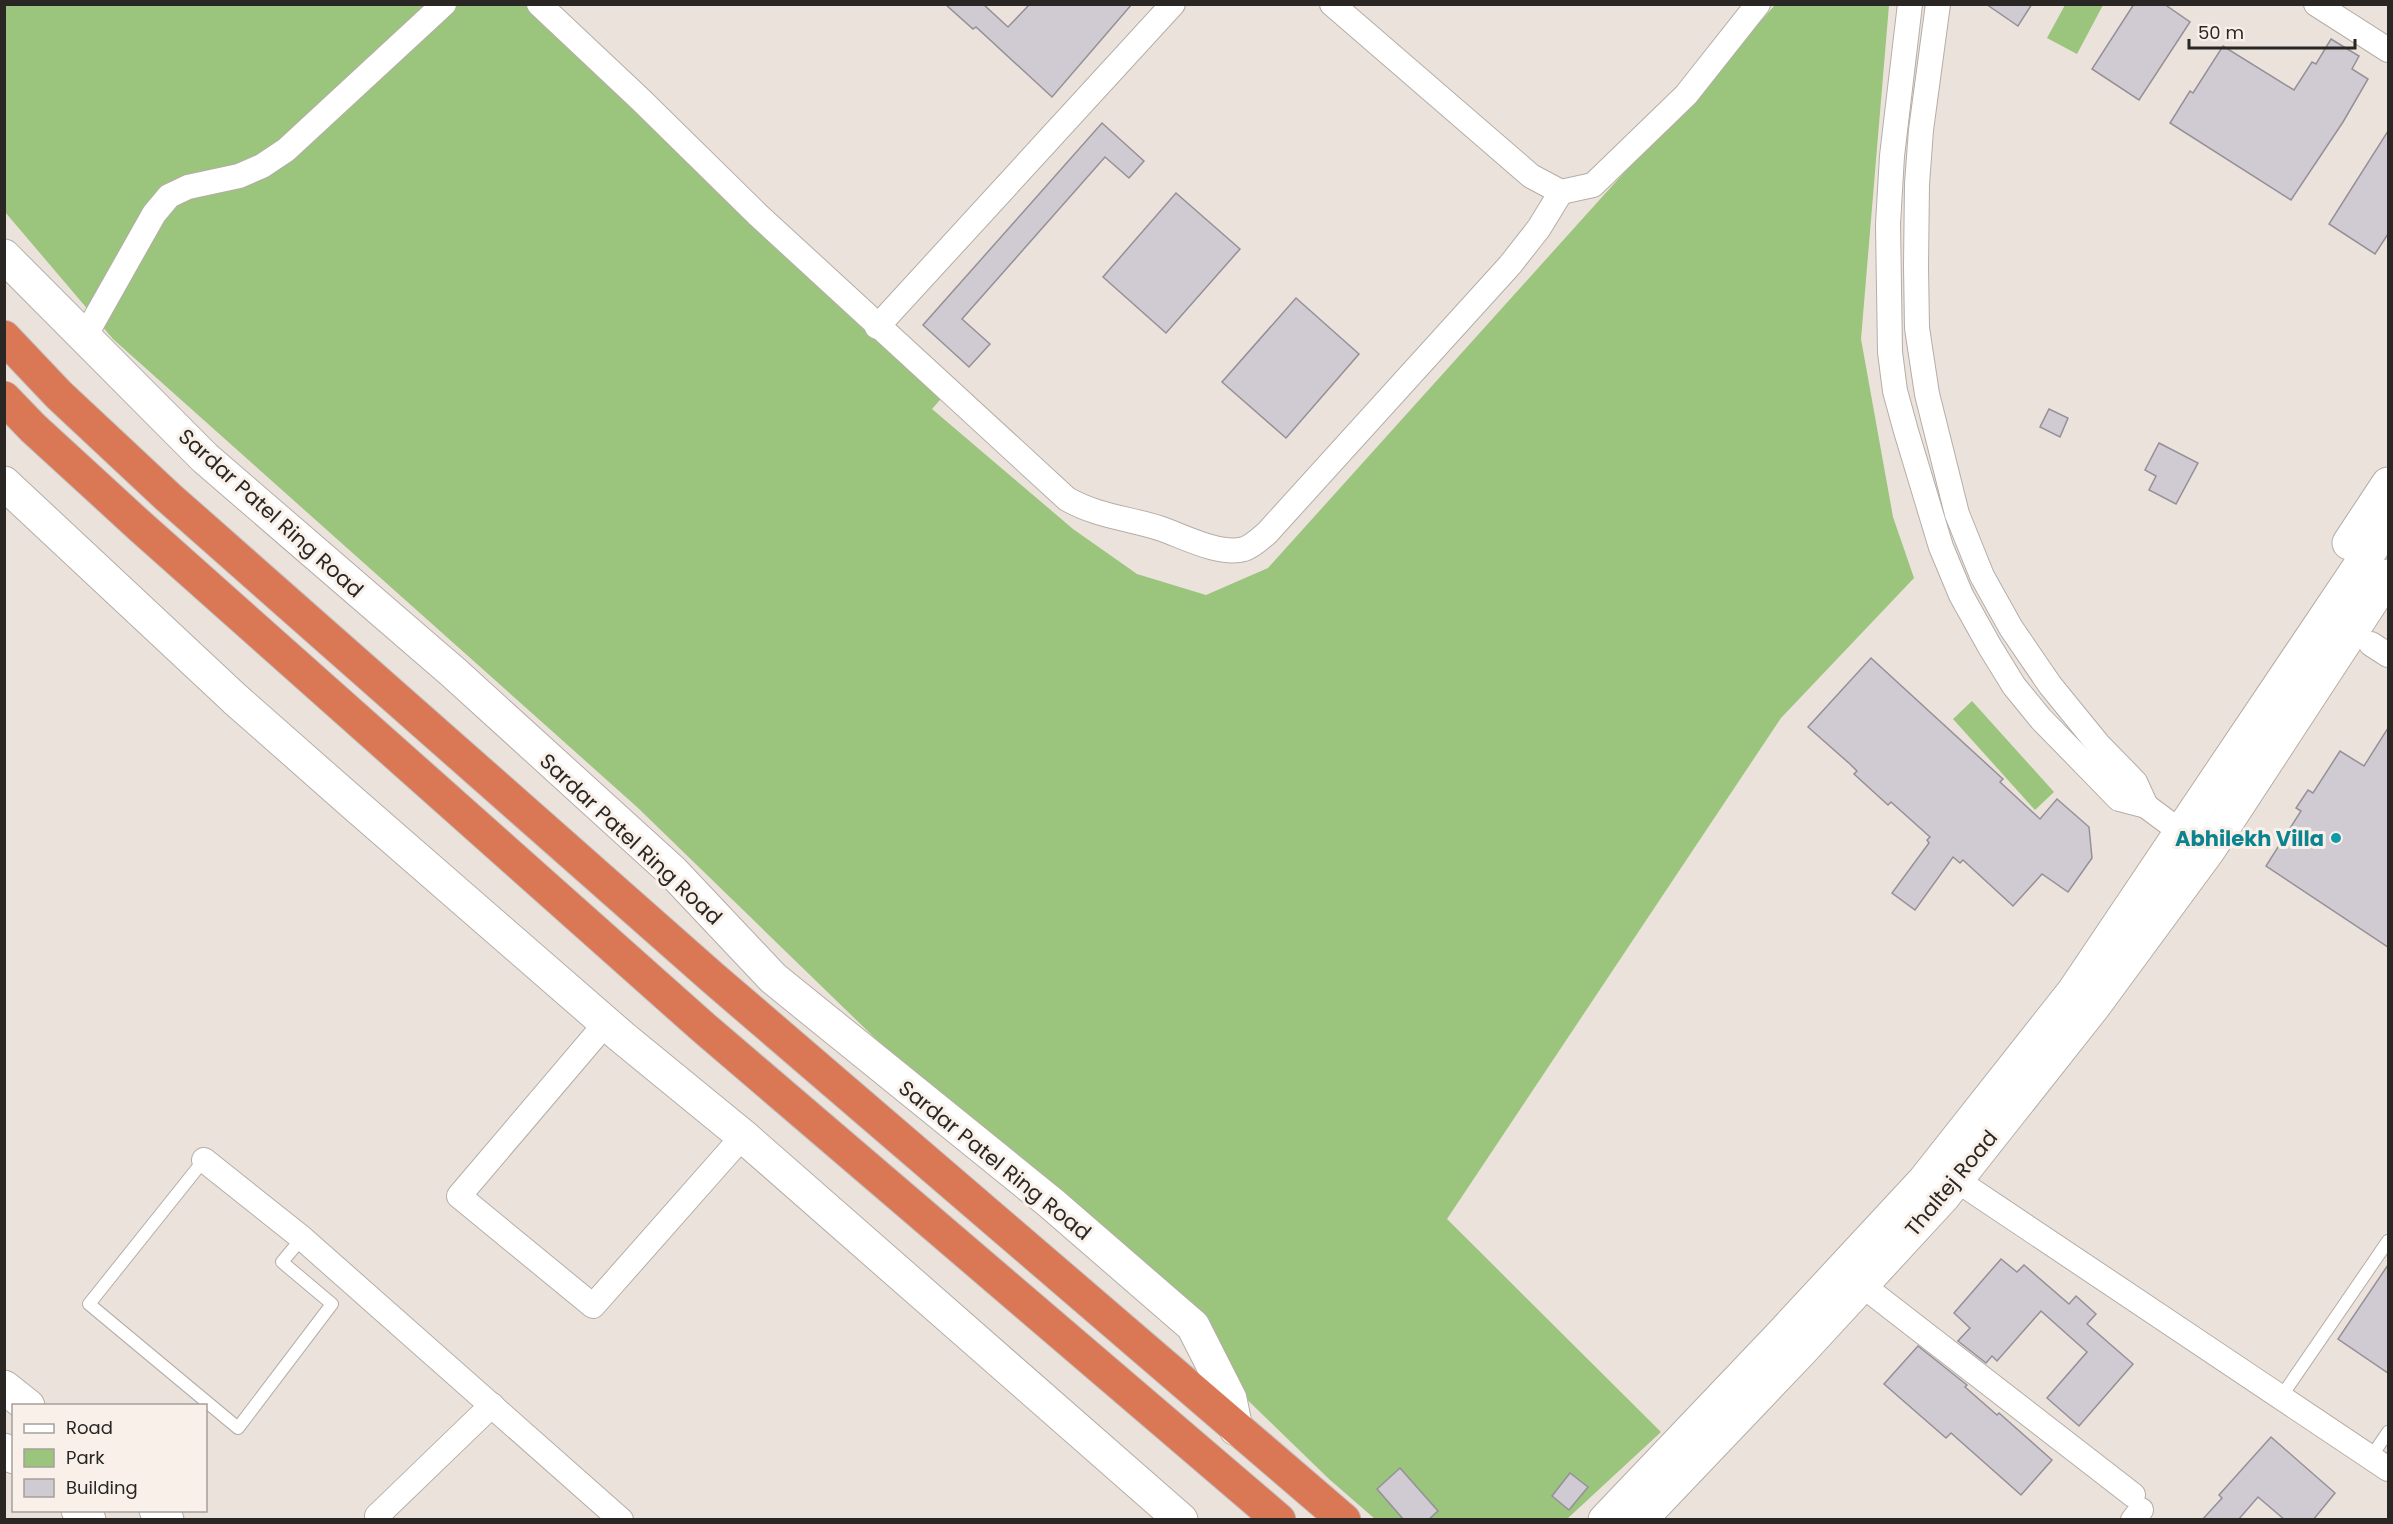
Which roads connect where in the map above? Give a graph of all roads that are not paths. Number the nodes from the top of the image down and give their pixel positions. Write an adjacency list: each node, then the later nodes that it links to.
1 (444, 4): 14 (street)
2 (539, 4): 12 (street)
3 (1173, 4): 12 (street)
4 (1332, 4): 10 (street)
5 (1758, 4): 10 (street)
6 (1910, 4): 23 (street)
7 (1938, 4): 23 (street)
8 (2316, 4): 9 (street)
9 (2388, 50)
10 (1561, 192): 12 (street)
11 (4, 256): 14 (street, Sardar Patel Ring Road)
12 (877, 327)
13 (4, 337): 38 (highway, Sardar Patel Ring Road)
14 (84, 338): 38 (street, Sardar Patel Ring Road)
15 (4, 398): 45 (highway)
16 (4, 483): 27 (street)
17 (2388, 484): 22 (street)
18 (2388, 524): 21 (street)
19 (2388, 576): 21 (street)
20 (2383, 639): 24 (street)
21 (2261, 742): 22 (street); 24 (street, Thaltej Road)
22 (2201, 802): 25 (street)
23 (2146, 806): 25 (street)
24 (2229, 819): 26 (street, Thaltej Road)
25 (2180, 832): 26 (street); 30 (street)
26 (2208, 851): 30 (street, Thaltej Road)
27 (606, 1023): 28 (street); 28 (street)
28 (742, 1136): 44 (street)
29 (204, 1160): 31 (street); 31 (lane)
30 (1946, 1173): 33 (street, Thaltej Road); 35 (street); 47 (street)
31 (302, 1238): 37 (street)
32 (2388, 1241): 35 (lane)
33 (1862, 1285): 41 (street); 48 (street, Thaltej Road)
34 (4, 1387): 36 (street)
35 (2281, 1397): 40 (street)
36 (25, 1404)
37 (492, 1405): 42 (street); 43 (street)
38 (1236, 1429): 46 (highway, Sardar Patel Ring Road)
39 (2388, 1432): 40 (lane)
40 (2380, 1463)
41 (2136, 1508)
42 (377, 1516)
43 (621, 1520)
44 (1181, 1520)
45 (1279, 1520)
46 (1344, 1520)
47 (1605, 1520)
48 (1640, 1520)

